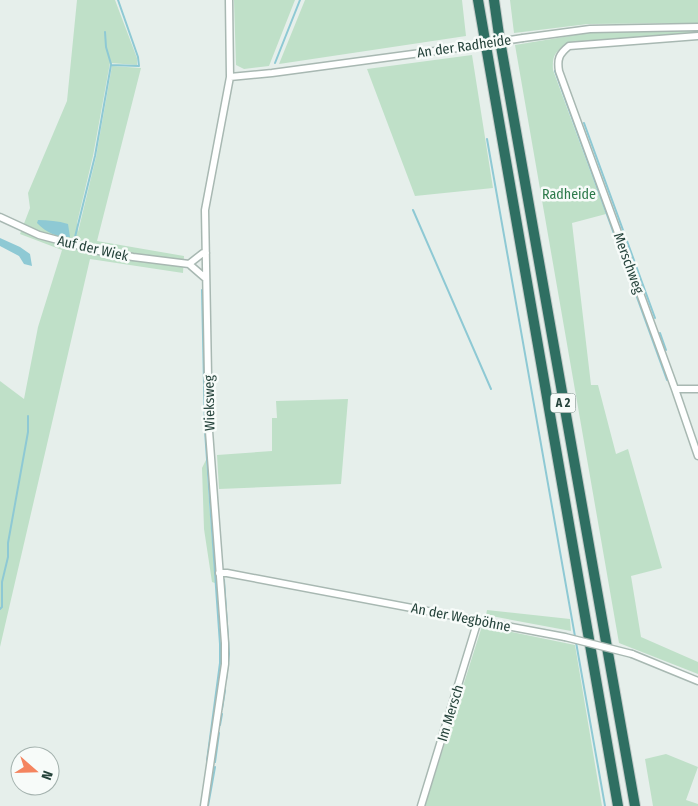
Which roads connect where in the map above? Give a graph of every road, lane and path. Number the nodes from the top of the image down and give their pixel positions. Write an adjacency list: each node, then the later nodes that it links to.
1 (229, 0): 6 (street, Wieksweg)
2 (478, 0): 19 (highway, A 2)
3 (494, 0): 20 (highway, A 2)
4 (698, 27): 6 (street, An der Radheide, bridge)
5 (698, 36): 11 (street, Merschweg)
6 (230, 77): 8 (street, Wieksweg)
7 (0, 217): 9 (street, Auf der Wiek)
8 (206, 253): 9 (street); 10 (street, Wieksweg)
9 (189, 264): 10 (street)
10 (206, 278): 14 (street, Wieksweg)
11 (675, 389): 12 (street); 13 (street, Merschweg)
12 (698, 389)
13 (698, 456)
14 (219, 573): 15 (street, An der Wegböhne); 17 (street, Wieksweg)
15 (478, 620): 16 (street, An der Wegböhne, bridge); 18 (street, Im Mersch)
16 (698, 681)
17 (204, 806)
18 (421, 806)
19 (618, 806)
20 (635, 806)

